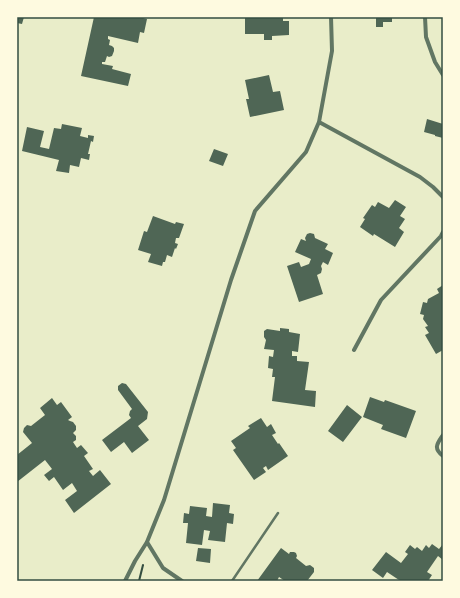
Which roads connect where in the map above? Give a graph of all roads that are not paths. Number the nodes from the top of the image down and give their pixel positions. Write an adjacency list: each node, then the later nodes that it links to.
1 (331, 17): 4 (street)
2 (425, 17): 3 (street)
3 (443, 75)
4 (319, 122): 5 (street); 11 (street)
5 (443, 196)
6 (443, 232): 7 (street)
7 (354, 350)
8 (443, 435): 9 (street)
9 (443, 456)
10 (278, 513): 14 (lane)
11 (147, 542): 12 (street); 13 (street)
12 (126, 581)
13 (182, 581)
14 (232, 581)

